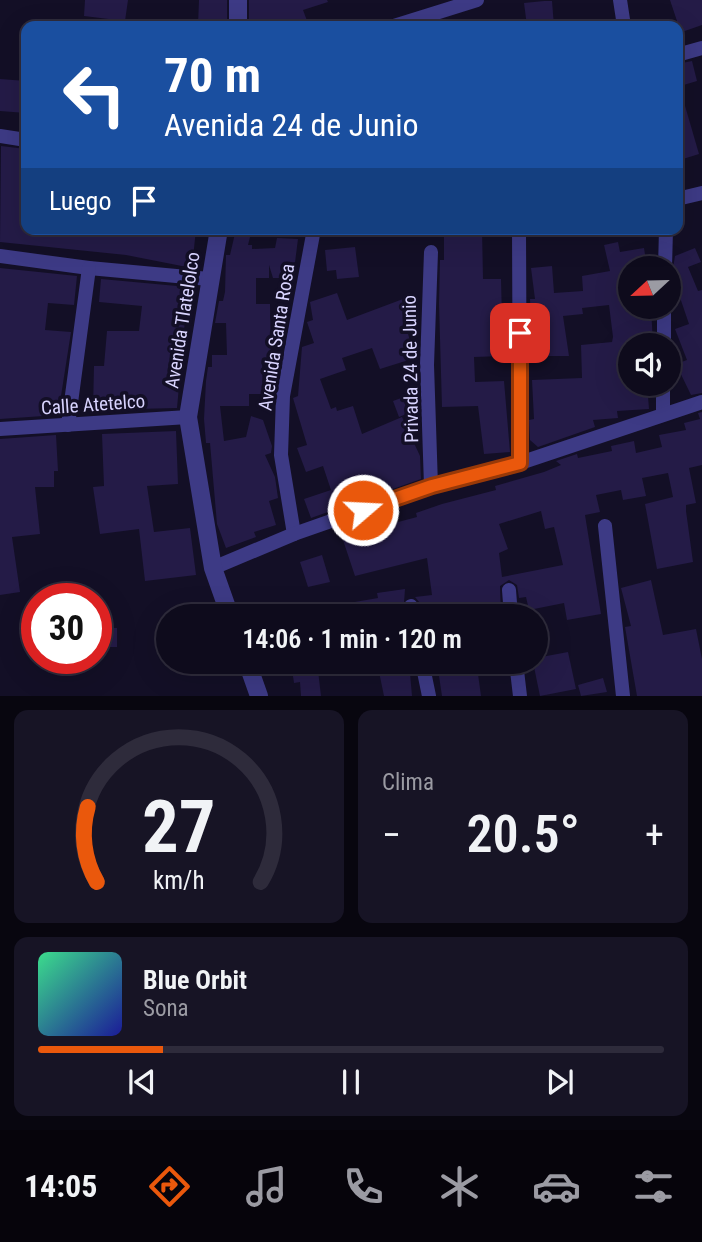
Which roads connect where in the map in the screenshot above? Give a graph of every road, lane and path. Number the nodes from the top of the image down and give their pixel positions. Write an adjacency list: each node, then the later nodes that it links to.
1 (238, 0): 4 (street)
2 (477, 0): 5 (street)
3 (620, 0): 6 (street)
4 (238, 21)
5 (410, 21)
6 (623, 21)
7 (702, 48): 8 (street)
8 (683, 53)
9 (0, 136): 10 (street)
10 (21, 139)
11 (702, 193): 12 (street)
12 (683, 198)
13 (218, 235): 21 (street, Avenida Tlatelolco)
14 (312, 235): 31 (street, Avenida Santa Rosa)
15 (519, 235): 28 (street)
16 (666, 235): 19 (street)
17 (431, 252): 29 (street, Privada 24 de Junio)
18 (0, 256): 20 (street)
19 (665, 256)
20 (89, 268): 21 (street); 26 (street)
21 (209, 279): 25 (street, Avenida Tlatelolco)
22 (663, 396): 24 (street)
23 (702, 402): 24 (street)
24 (663, 414): 28 (street)
25 (188, 417): 26 (street, Calle Atetelco); 32 (street, Avenida Tlatelolco)
26 (68, 425): 27 (street, Calle Atetelco)
27 (0, 429)
28 (520, 463): 29 (street)
29 (432, 486): 31 (street)
30 (605, 526): 42 (street)
31 (294, 534): 32 (street)
32 (213, 568): 34 (street, Avenida Tlatelolco)
33 (509, 590): 35 (street)
34 (226, 604)
35 (511, 604)
36 (251, 674): 39 (street)
37 (424, 674): 40 (street)
38 (517, 674): 41 (street)
39 (259, 696)
40 (429, 696)
41 (520, 696)
42 (623, 696)

